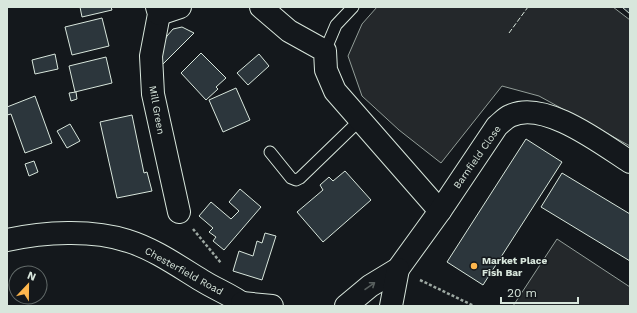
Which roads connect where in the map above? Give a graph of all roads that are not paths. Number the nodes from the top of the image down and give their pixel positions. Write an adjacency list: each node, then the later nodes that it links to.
1 (180, 7): 4 (main road)
2 (261, 7): 5 (main road)
3 (353, 7): 5 (lane)
4 (158, 10): 10 (main road, Mill Green)
5 (325, 51): 6 (main road)
6 (360, 120): 7 (lane); 9 (main road)
7 (270, 152)
8 (630, 162): 9 (main road, Barnfield Close)
9 (440, 211): 12 (main road, Barnfield Close)
10 (179, 212)
11 (9, 235): 13 (main road, Chesterfield Road)
12 (398, 269): 15 (main road, Barnfield Close, one-way to 12); 16 (main road, Barnfield Close)
13 (244, 304): 14 (main road, Chesterfield Road)
14 (272, 306)
15 (346, 306)
16 (391, 306)

